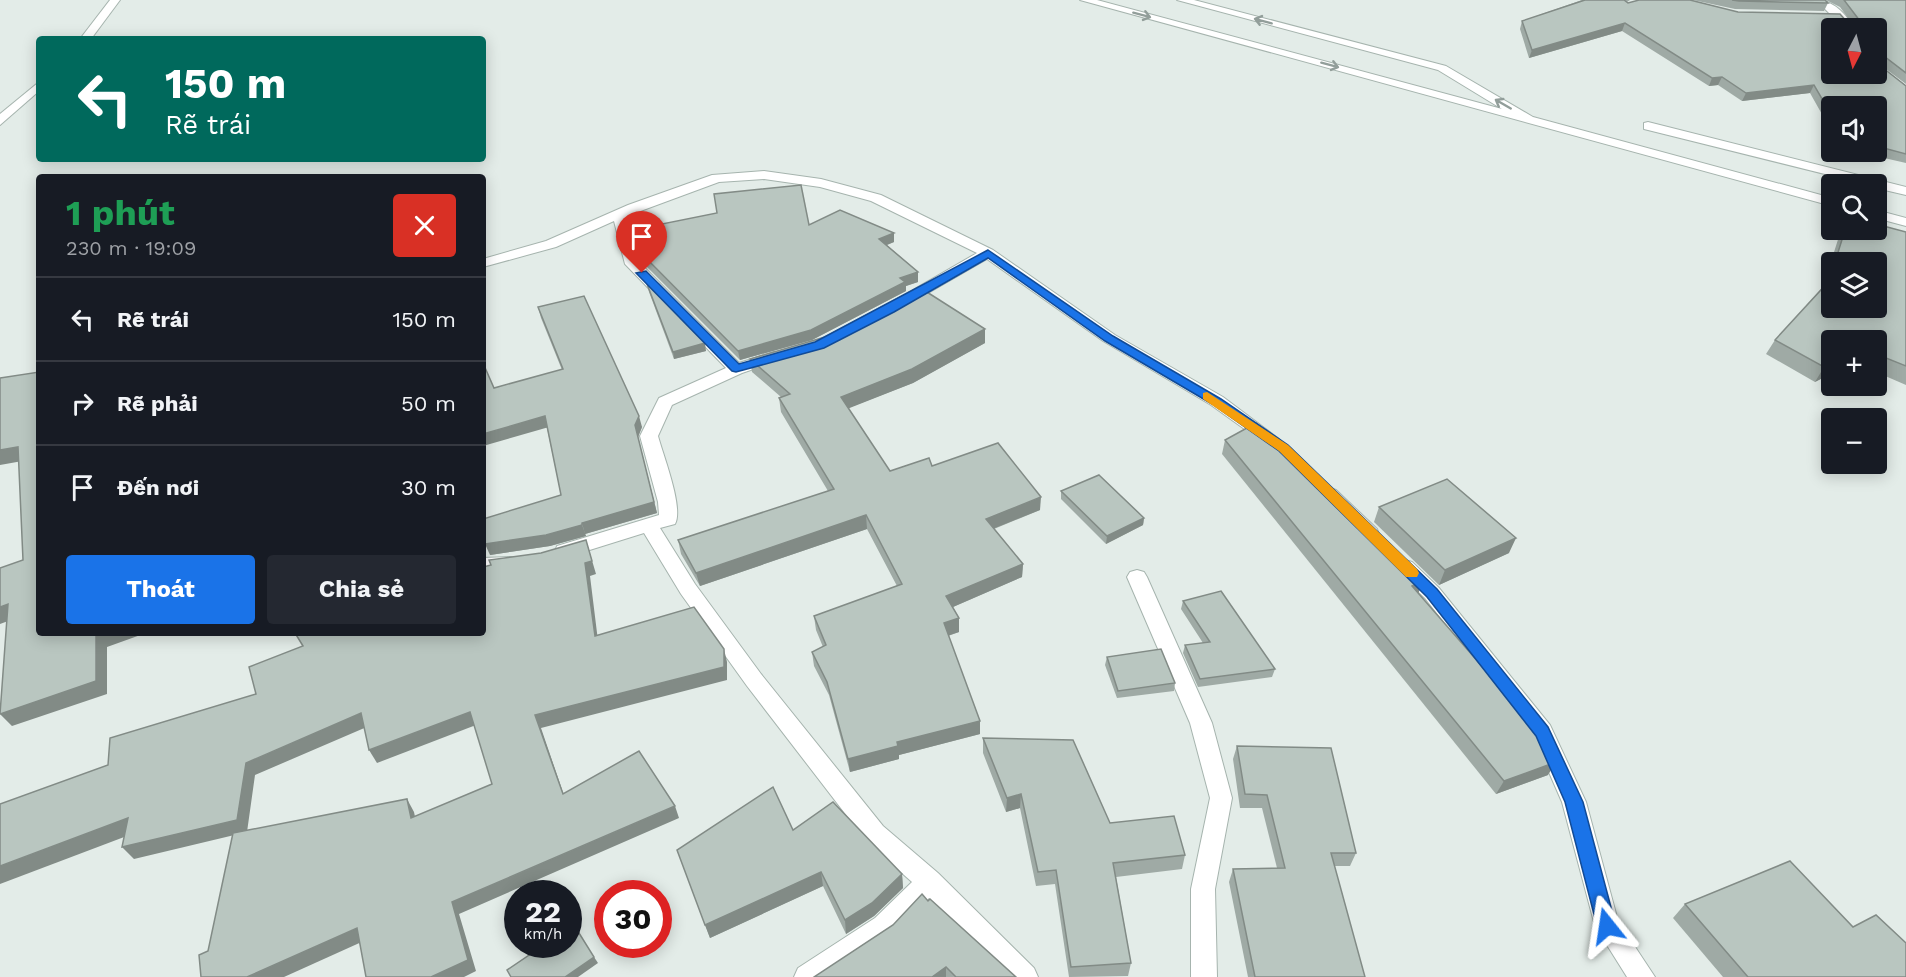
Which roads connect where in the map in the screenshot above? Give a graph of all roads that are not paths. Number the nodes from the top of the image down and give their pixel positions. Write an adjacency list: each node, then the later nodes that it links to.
1 (115, 0): 7 (street)
2 (1085, 0): 9 (street, one-way to 9)
3 (1182, 0): 9 (street, one-way to 3)
4 (1821, 0): 6 (street)
5 (1817, 16): 6 (street)
6 (1840, 16)
7 (87, 36)
8 (36, 88): 10 (street)
9 (1529, 120): 13 (street)
10 (0, 121)
11 (1648, 126): 12 (street)
12 (1906, 191)
13 (1821, 199)
14 (621, 215): 17 (street); 18 (street); 21 (street)
15 (1887, 217): 16 (street)
16 (1902, 220)
17 (988, 253): 19 (street); 22 (street)
18 (486, 262)
19 (890, 309)
20 (796, 351): 21 (street)
21 (736, 369): 24 (street)
22 (1284, 448)
23 (1316, 480): 33 (street)
24 (649, 525): 25 (street); 29 (street)
25 (552, 554)
26 (531, 559): 27 (street)
27 (486, 565)
28 (1137, 577): 32 (street)
29 (929, 881): 30 (street); 31 (street)
30 (807, 977)
31 (1026, 977)
32 (1204, 977)
33 (1642, 977)

